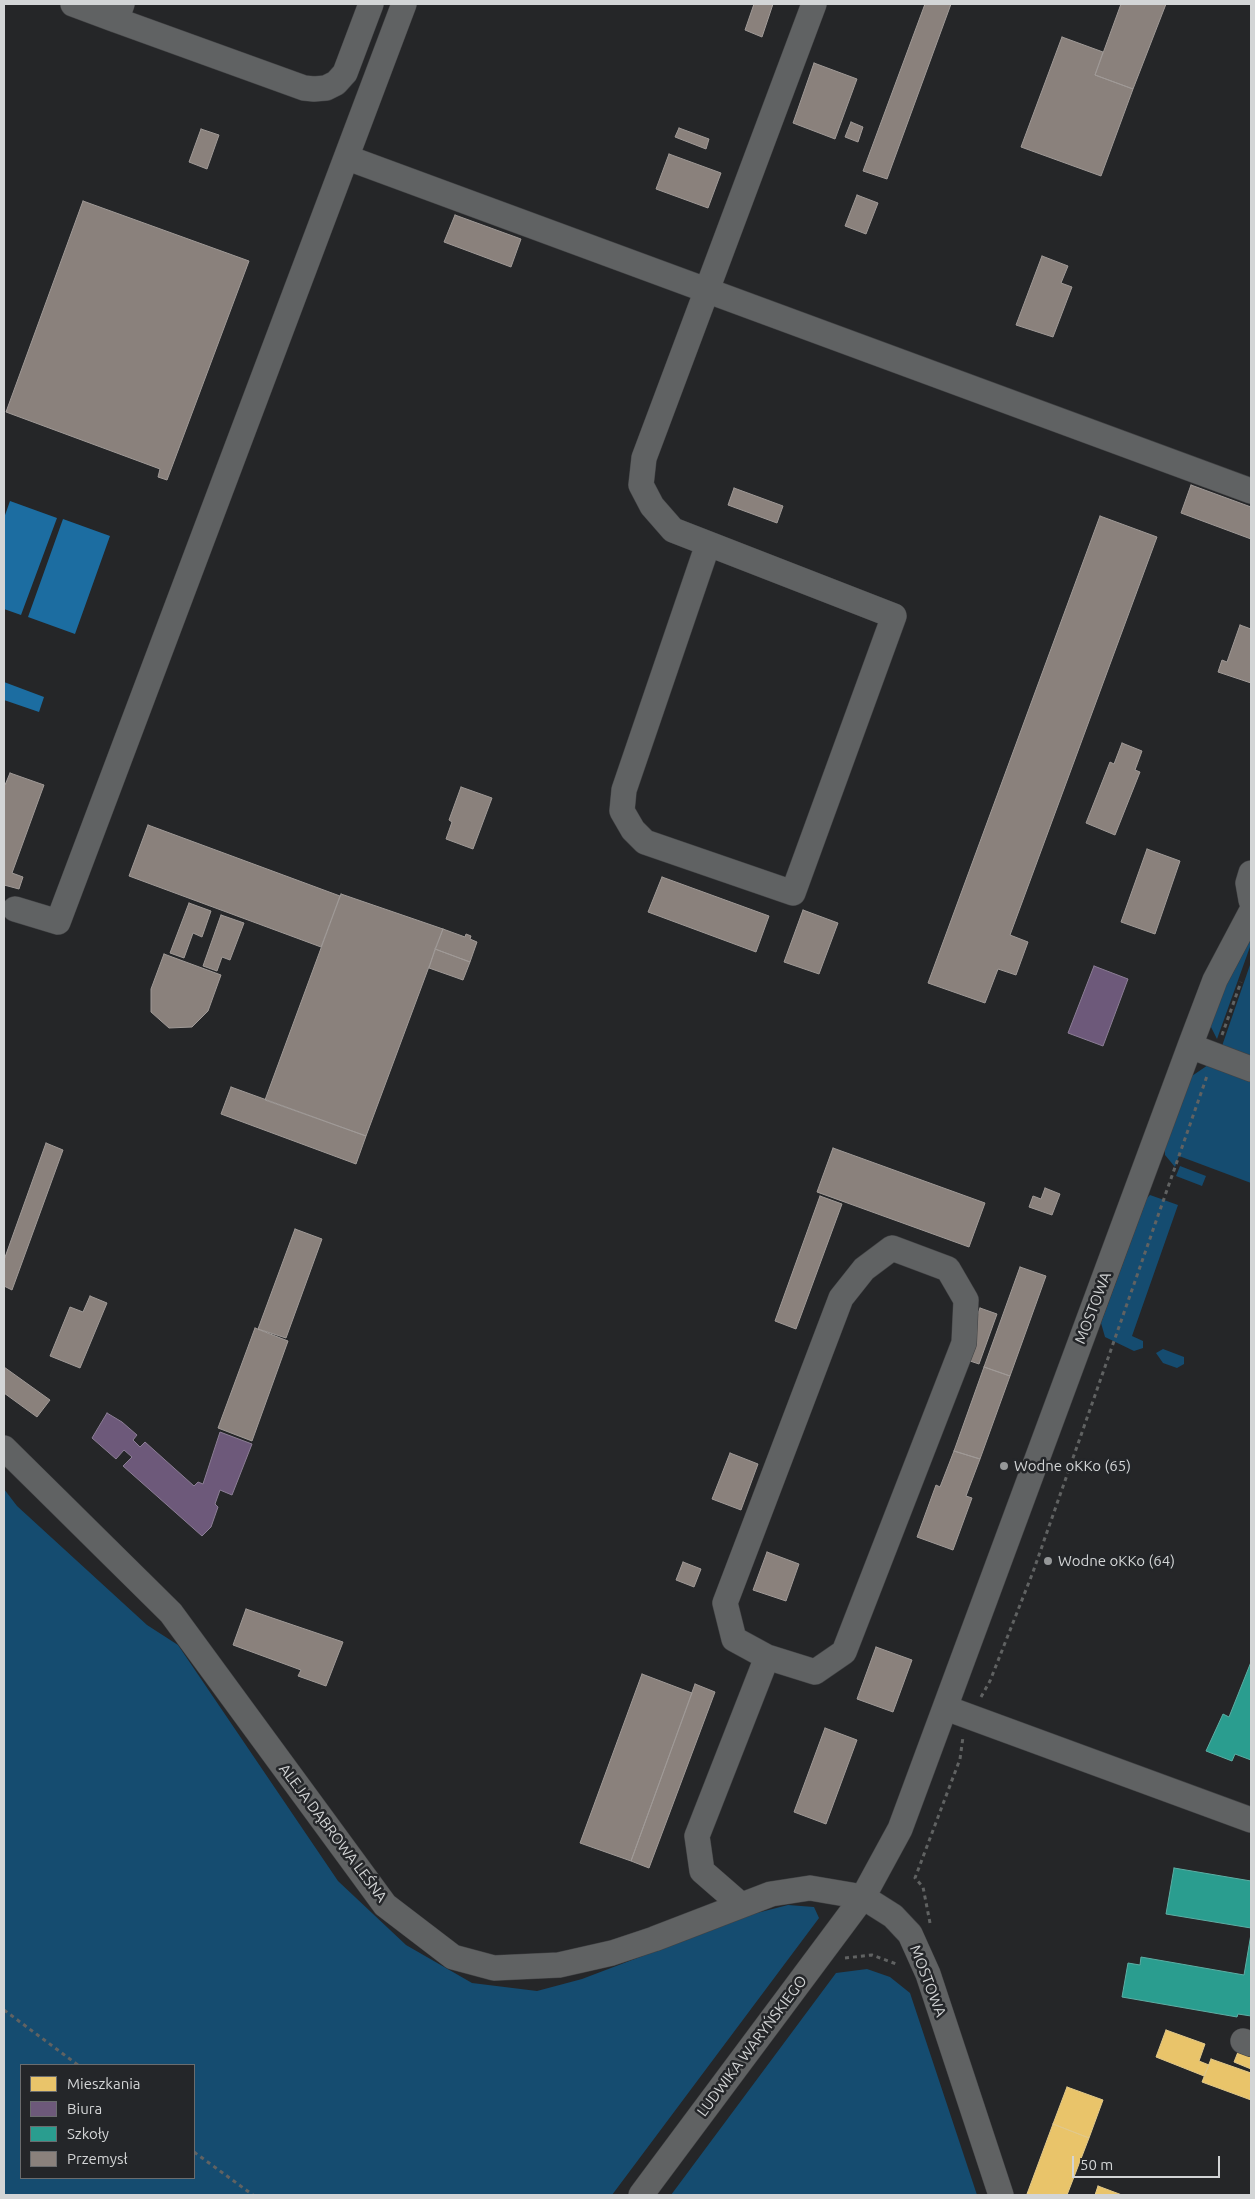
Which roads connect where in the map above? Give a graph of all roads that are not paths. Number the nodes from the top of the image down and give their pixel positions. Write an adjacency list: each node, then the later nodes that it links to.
1 (73, 4): 5 (street)
2 (370, 4): 5 (street)
3 (404, 4): 6 (street)
4 (814, 4): 7 (street)
5 (119, 12)
6 (348, 158): 7 (street); 12 (street)
7 (707, 290): 8 (street); 9 (street)
8 (1251, 491)
9 (708, 544): 9 (street)
10 (1251, 873): 11 (street)
11 (1251, 900)
12 (15, 909)
13 (1251, 912): 14 (street, MOSTOWA)
14 (1190, 1046): 15 (street); 18 (street, MOSTOWA)
15 (1251, 1069)
16 (4, 1448): 21 (street, ALEJA DĄBROWA LEŚNA)
17 (767, 1657): 17 (street); 21 (street)
18 (946, 1708): 19 (street); 20 (street, MOSTOWA)
19 (1251, 1820)
20 (863, 1897): 21 (street, ALEJA DĄBROWA LEŚNA); 22 (street, LUDWIKA WARYŃSKIEGO); 23 (street, MOSTOWA)
21 (741, 1905)
22 (641, 2195)
23 (1001, 2195)

